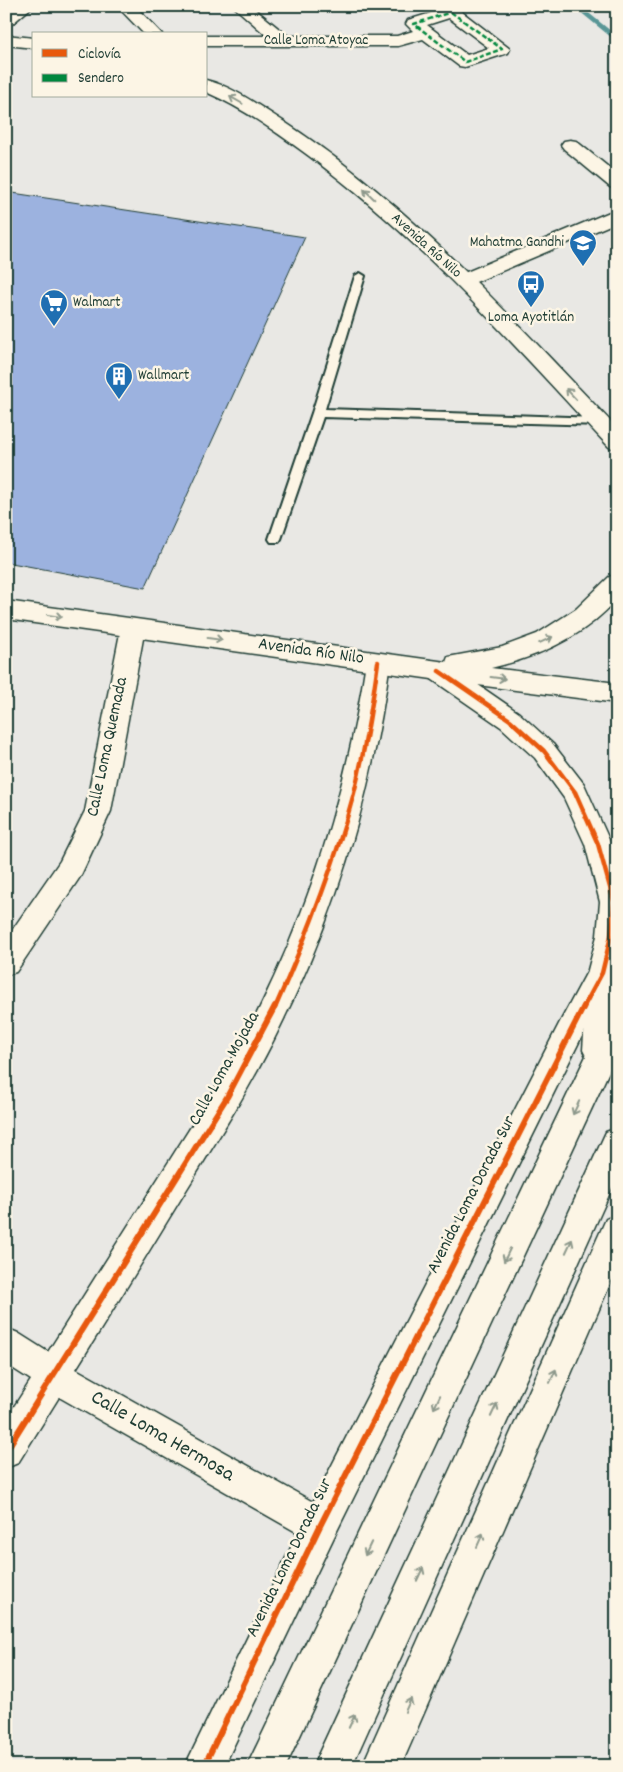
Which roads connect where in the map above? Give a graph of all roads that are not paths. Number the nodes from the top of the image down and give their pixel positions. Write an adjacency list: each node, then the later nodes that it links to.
1 (25, 6): 4 (street)
2 (125, 6): 5 (street)
3 (241, 6): 9 (street)
4 (6, 20)
5 (152, 32)
6 (425, 33): 9 (street, Calle Loma Atoyac)
7 (6, 40): 10 (street)
8 (208, 41): 9 (street, Calle Loma Atoyac)
9 (284, 41)
10 (32, 42)
11 (208, 85): 16 (street, Avenida Río Nilo, one-way to 11)
12 (570, 145): 13 (street)
13 (617, 183)
14 (617, 215): 16 (street)
15 (360, 276): 17 (lane)
16 (464, 280): 18 (street, Avenida Río Nilo, one-way to 16)
17 (318, 413): 18 (lane); 20 (lane)
18 (598, 422): 19 (street, Avenida Río Nilo)
19 (617, 442)
20 (275, 539)
21 (617, 583): 24 (street, one-way to 21)
22 (6, 610): 23 (street, Avenida Río Nilo, one-way to 23)
23 (133, 628): 24 (street, Avenida Río Nilo, one-way to 24); 27 (street, Calle Loma Quemada)
24 (378, 662): 25 (street, Avenida Río Nilo); 34 (street, Calle Loma Mojada)
25 (439, 671): 26 (street, Avenida Río Nilo, one-way to 26); 28 (street, Avenida Loma Dorada Sur)
26 (617, 693)
27 (6, 963)
28 (602, 973): 30 (street); 36 (street, Avenida Loma Dorada Sur)
29 (617, 1022): 30 (street)
30 (597, 1064): 38 (street, one-way to 38)
31 (617, 1142): 39 (street, one-way to 31)
32 (617, 1230): 40 (street, one-way to 32)
33 (6, 1345): 34 (street, Calle Loma Hermosa)
34 (54, 1375): 35 (street, Calle Loma Mojada); 36 (street, Calle Loma Hermosa)
35 (6, 1451)
36 (320, 1526): 37 (street, Avenida Loma Dorada Sur)
37 (204, 1766)
38 (266, 1766)
39 (332, 1766)
40 (381, 1766)

